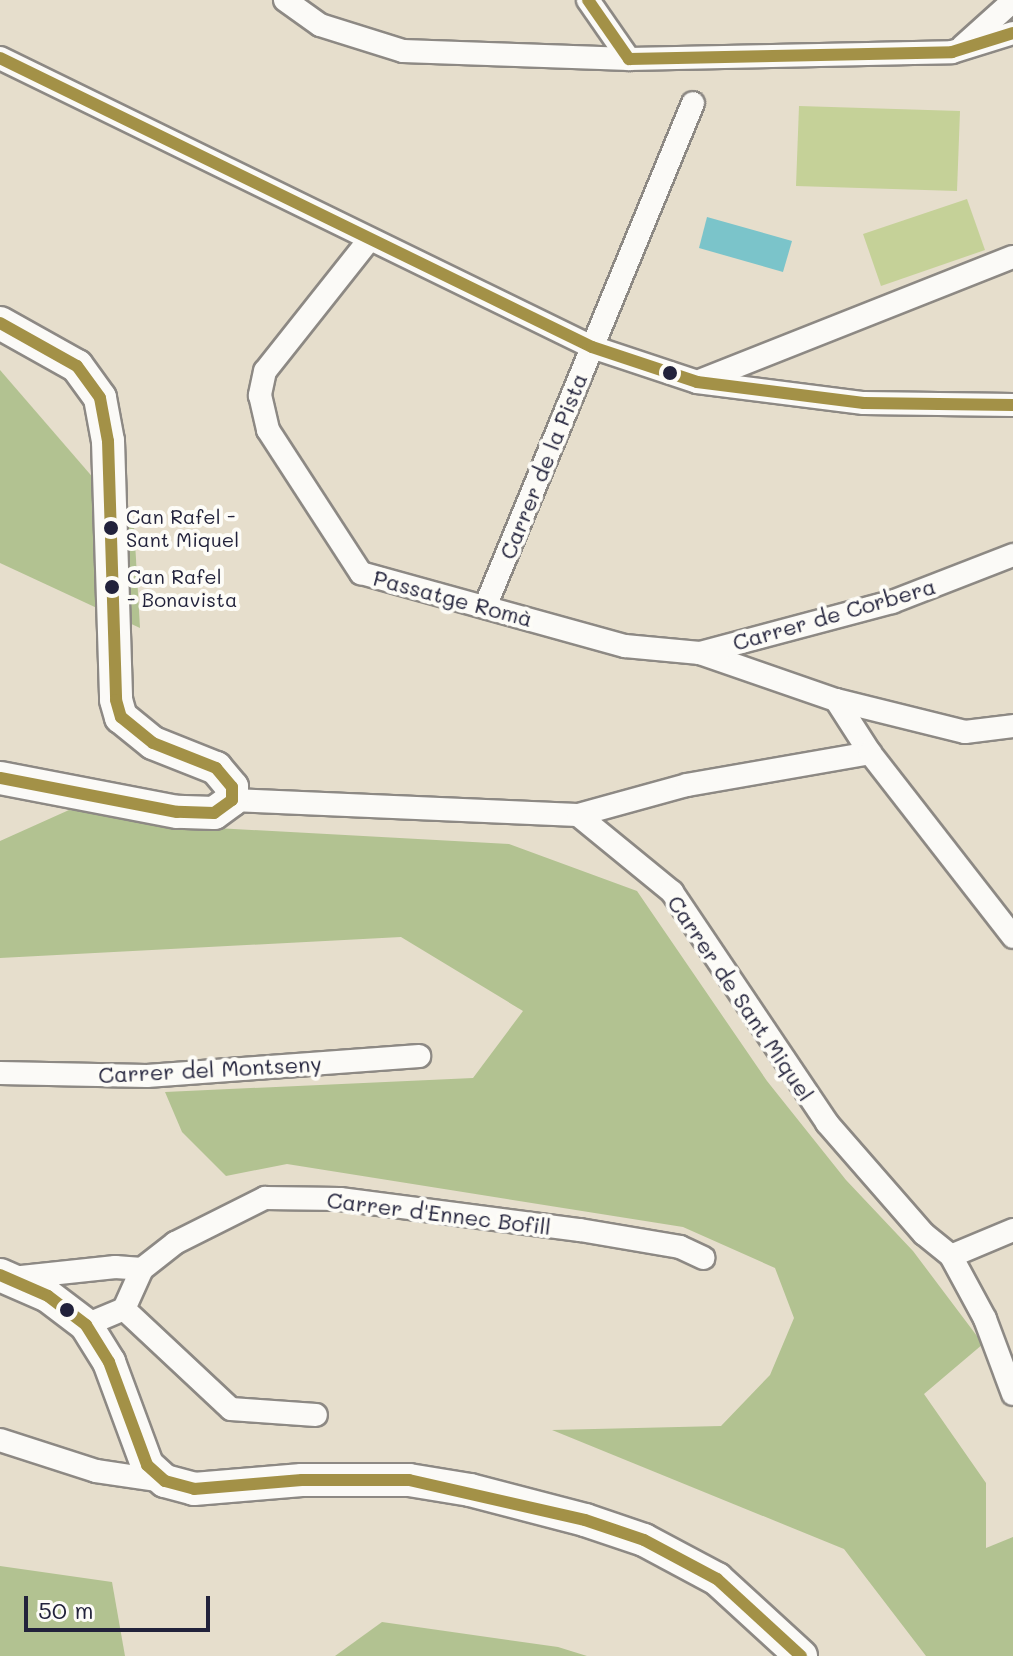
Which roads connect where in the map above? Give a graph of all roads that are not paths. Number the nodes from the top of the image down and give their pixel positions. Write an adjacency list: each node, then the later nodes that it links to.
1 (285, 0): 7 (street)
2 (588, 0): 7 (street)
3 (1013, 1): 5 (street)
4 (1013, 33): 5 (street)
5 (958, 50): 7 (street)
6 (0, 58): 9 (street)
7 (629, 59)
8 (693, 103): 12 (street, Carrer de la Pista)
9 (369, 240): 12 (street); 16 (street, Passatge Romà)
10 (1013, 257): 13 (street)
11 (0, 323): 22 (street)
12 (592, 347): 13 (street); 16 (street, Carrer de la Pista)
13 (697, 382): 14 (street)
14 (1013, 405)
15 (1013, 555): 17 (street, Carrer de Corbera)
16 (485, 607): 17 (street, Passatge Romà)
17 (700, 653): 18 (street)
18 (836, 700): 19 (street); 20 (street)
19 (1013, 726)
20 (870, 753): 23 (street); 24 (street)
21 (0, 778): 22 (street)
22 (232, 800): 23 (street)
23 (578, 815): 28 (street, Carrer de Sant Miquel)
24 (1013, 937)
25 (419, 1056): 26 (street, Carrer del Montseny)
26 (0, 1073)
27 (1013, 1230): 28 (street)
28 (951, 1256): 34 (street, Carrer de Sant Miquel)
29 (704, 1258): 30 (street, Carrer d'Ennec Bofill)
30 (142, 1269): 31 (street); 32 (street, Carrer d'Ennec Bofill)
31 (6, 1277): 33 (street)
32 (124, 1309): 33 (street); 35 (street)
33 (86, 1325): 37 (street)
34 (1013, 1394)
35 (316, 1415)
36 (0, 1440): 37 (street)
37 (165, 1481): 38 (street)
38 (801, 1656)

